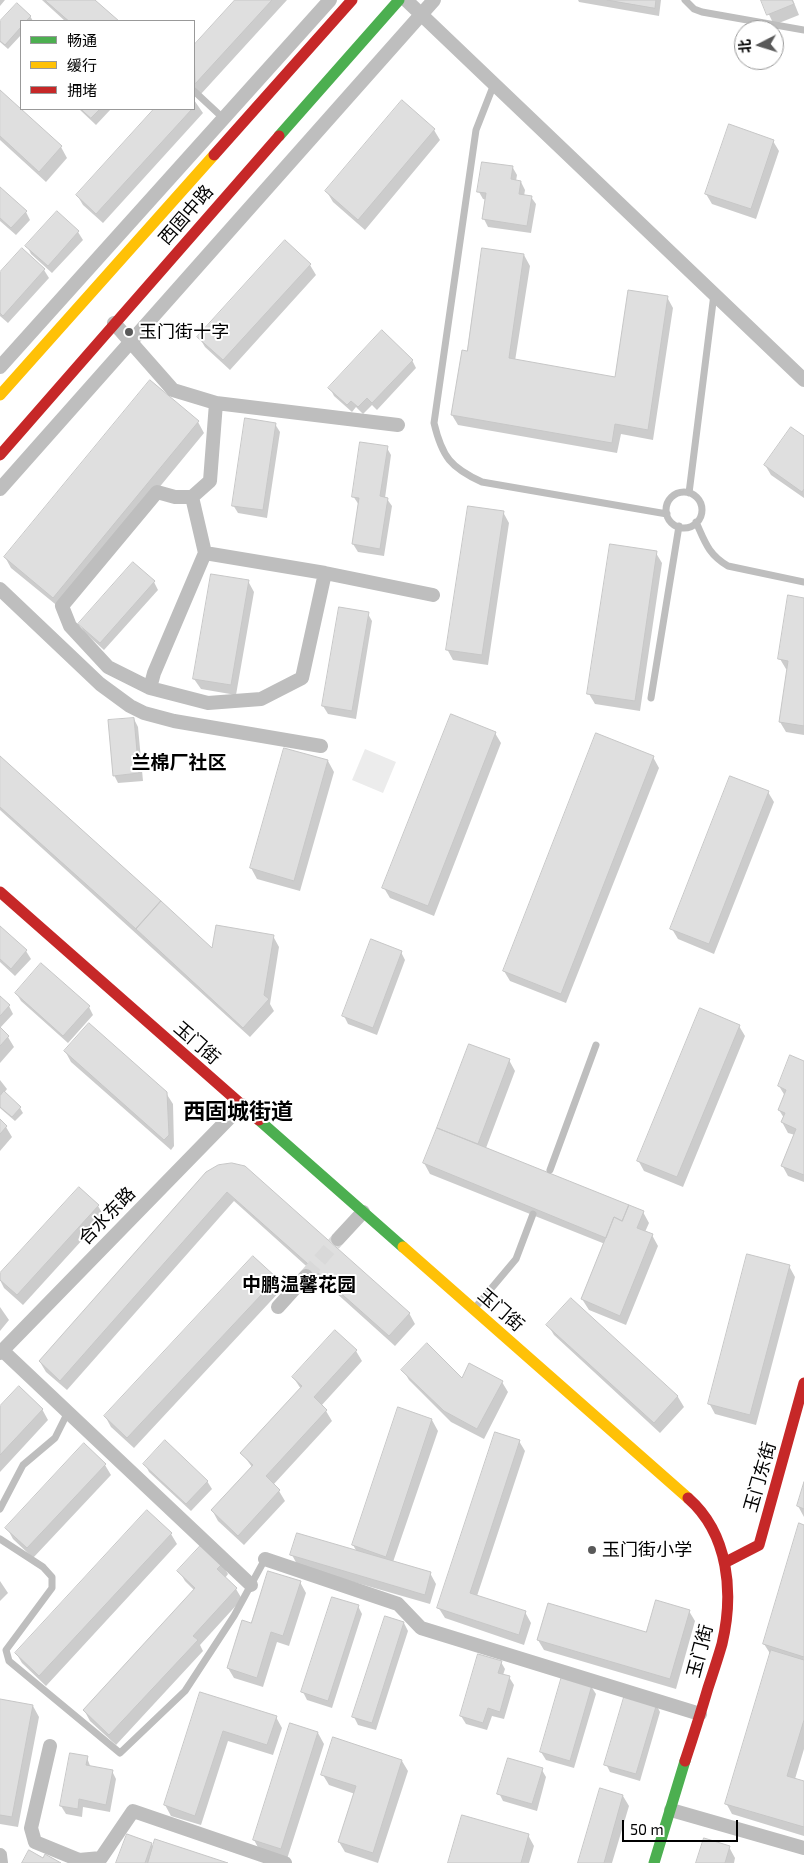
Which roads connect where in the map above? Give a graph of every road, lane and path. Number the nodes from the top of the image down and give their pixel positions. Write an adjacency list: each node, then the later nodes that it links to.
1 (330, 0): 11 (street)
2 (352, 0): 17 (street, 西固中路)
3 (399, 0): 13 (street, 西固中路)
4 (406, 0): 7 (street)
5 (434, 0): 7 (street)
6 (685, 0): 8 (lane)
7 (421, 14): 9 (street); 14 (street)
8 (804, 30)
9 (494, 83): 12 (street); 24 (lane)
10 (195, 92): 11 (lane)
11 (223, 118): 15 (street)
12 (714, 293): 16 (street); 22 (lane)
13 (114, 323): 14 (street); 20 (street, 西固中路)
14 (131, 342): 18 (street); 21 (street)
15 (0, 367)
16 (804, 380)
17 (0, 395)
18 (216, 403): 19 (street); 23 (street)
19 (398, 426)
20 (0, 455)
21 (0, 489)
22 (689, 492): 24 (lane); 25 (lane)
23 (192, 497): 27 (street); 32 (street)
24 (667, 514): 26 (lane)
25 (696, 522): 26 (lane); 29 (lane)
26 (679, 526): 33 (lane)
27 (205, 554): 28 (street); 32 (street)
28 (325, 573): 31 (street); 32 (street)
29 (804, 582)
30 (0, 589): 34 (street)
31 (433, 596)
32 (150, 688)
33 (652, 698)
34 (321, 746)
35 (0, 892): 37 (street, 玉门街)
36 (596, 1045): 38 (lane)
37 (242, 1105): 39 (street, 玉门街); 45 (street, 合水东路)
38 (550, 1170)
39 (363, 1212): 41 (street); 44 (street, 玉门街)
40 (533, 1214): 44 (lane)
41 (338, 1239)
42 (306, 1276): 43 (street)
43 (278, 1307)
44 (474, 1309): 51 (street, 玉门街)
45 (1, 1352): 47 (street)
46 (804, 1383): 51 (street, 玉门东街)
47 (68, 1412): 48 (lane); 52 (street)
48 (0, 1509)
49 (0, 1539): 52 (lane)
50 (265, 1559): 52 (lane); 53 (street)
51 (726, 1562): 53 (street, 玉门街)
52 (251, 1585)
53 (700, 1714): 55 (street, 玉门街)
54 (50, 1746): 59 (street)
55 (671, 1810): 56 (street); 60 (street, 玉门街)
56 (804, 1848)
57 (0, 1855): 58 (street)
58 (1, 1863)
59 (285, 1863)
60 (654, 1863)

